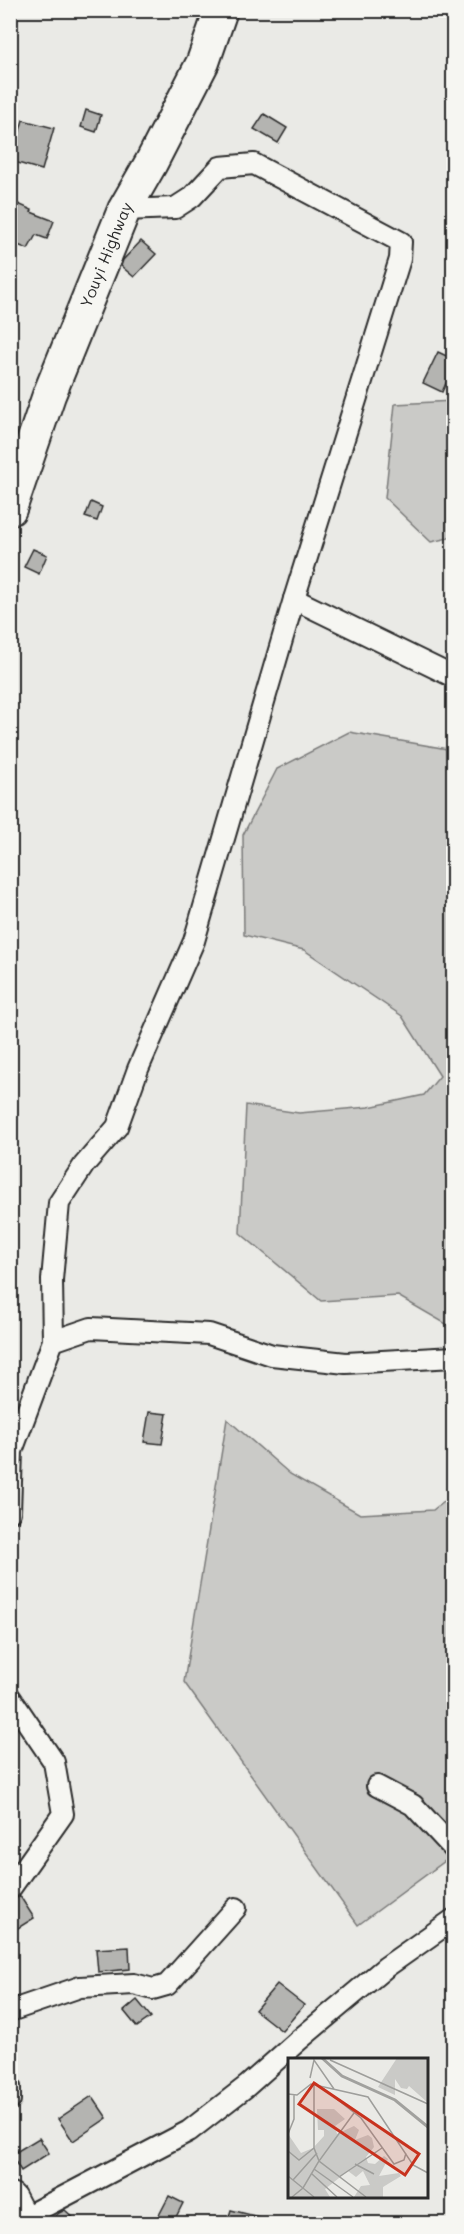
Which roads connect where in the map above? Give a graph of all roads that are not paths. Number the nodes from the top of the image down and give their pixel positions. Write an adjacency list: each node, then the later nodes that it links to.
1 (221, 10): 2 (main road, Youyi Highway)
2 (124, 210): 3 (main road, Youyi Highway); 4 (street)
3 (10, 509)
4 (294, 599): 5 (street); 6 (street)
5 (453, 677)
6 (52, 1341): 7 (street); 8 (street)
7 (453, 1357)
8 (10, 1512)
9 (10, 1697): 12 (street)
10 (377, 1786): 11 (street)
11 (453, 1849)
12 (10, 1889)
13 (236, 1908): 15 (street)
14 (453, 1919): 18 (street)
15 (10, 2011)
16 (10, 2087): 17 (street)
17 (10, 2100)
18 (18, 2214)

